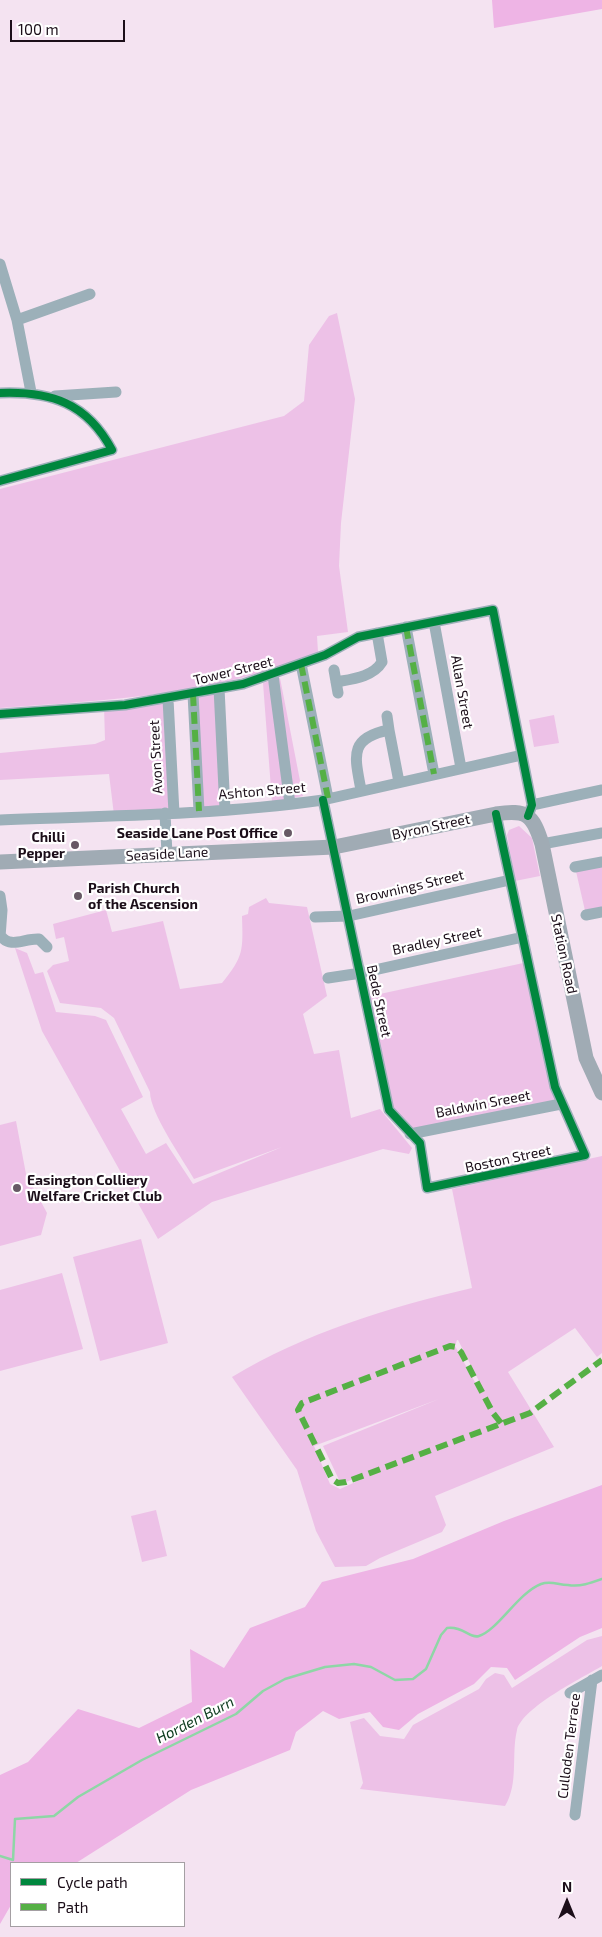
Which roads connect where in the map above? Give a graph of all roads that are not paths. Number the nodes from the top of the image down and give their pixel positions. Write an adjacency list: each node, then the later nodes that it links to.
1 (0, 264): 2 (street)
2 (4, 291): 4 (street)
3 (90, 294): 4 (street)
4 (17, 320): 5 (street)
5 (31, 392): 7 (street); 8 (street)
6 (116, 392): 8 (street)
7 (0, 393)
8 (51, 396): 9 (street)
9 (0, 481)
10 (434, 622): 11 (street, Tower Street); 22 (street, Tower Street); 23 (street, Allan Street)
11 (406, 627): 12 (street, Tower Street); 24 (street)
12 (377, 633): 13 (street, Tower Street); 15 (street)
13 (301, 664): 14 (street, Tower Street); 28 (street, Bede Street)
14 (273, 675): 16 (street, Tower Street); 29 (street)
15 (336, 682)
16 (219, 688): 17 (street, Tower Street); 30 (street)
17 (193, 694): 18 (street, Tower Street); 32 (street)
18 (168, 699): 19 (street, Tower Street); 33 (street, Avon Street)
19 (0, 714)
20 (387, 716): 21 (street)
21 (389, 730): 25 (street); 26 (street)
22 (522, 754): 23 (street, Ashton Street); 31 (street)
23 (461, 768): 24 (street, Ashton Street)
24 (434, 774): 25 (street, Ashton Street)
25 (399, 782): 26 (street, Ashton Street)
26 (361, 790): 28 (street, Ashton Street)
27 (602, 790): 31 (street)
28 (326, 799): 29 (street, Ashton Street); 38 (street, Bede Street)
29 (290, 804): 30 (street, Ashton Street)
30 (225, 810): 32 (street, Ashton Street)
31 (530, 810): 34 (main road, Byron Street); 37 (main road, Station Road)
32 (200, 811): 33 (street, Ashton Street)
33 (169, 813): 35 (street, Ashton Street); 39 (street, Avon Street)
34 (496, 814): 38 (main road, Byron Street); 43 (street)
35 (0, 820)
36 (602, 833): 37 (street)
37 (542, 844): 54 (main road, Station Road)
38 (334, 847): 39 (main road, Seaside Lane); 47 (street, Bede Street)
39 (166, 854): 40 (main road, Seaside Lane)
40 (0, 862)
41 (602, 862): 42 (street)
42 (575, 867)
43 (510, 880): 47 (street, Brownings Street); 50 (street)
44 (0, 896): 49 (street)
45 (602, 912): 46 (street)
46 (586, 915)
47 (349, 916): 48 (street, Brownings Street); 52 (street, Bede Street)
48 (315, 917)
49 (1, 932): 51 (street)
50 (523, 937): 52 (street, Bradley Street); 55 (street)
51 (47, 947)
52 (361, 973): 53 (street, Bradley Street); 56 (street, Bede Street)
53 (328, 978)
54 (602, 1092)
55 (561, 1104): 56 (street, Baldwin Sreeet); 57 (street, Boston Street)
56 (410, 1134): 57 (street, Bede Street)
57 (436, 1186)
58 (597, 1677): 59 (street); 60 (street, Culloden Terrace)
59 (570, 1693)
60 (576, 1816)

